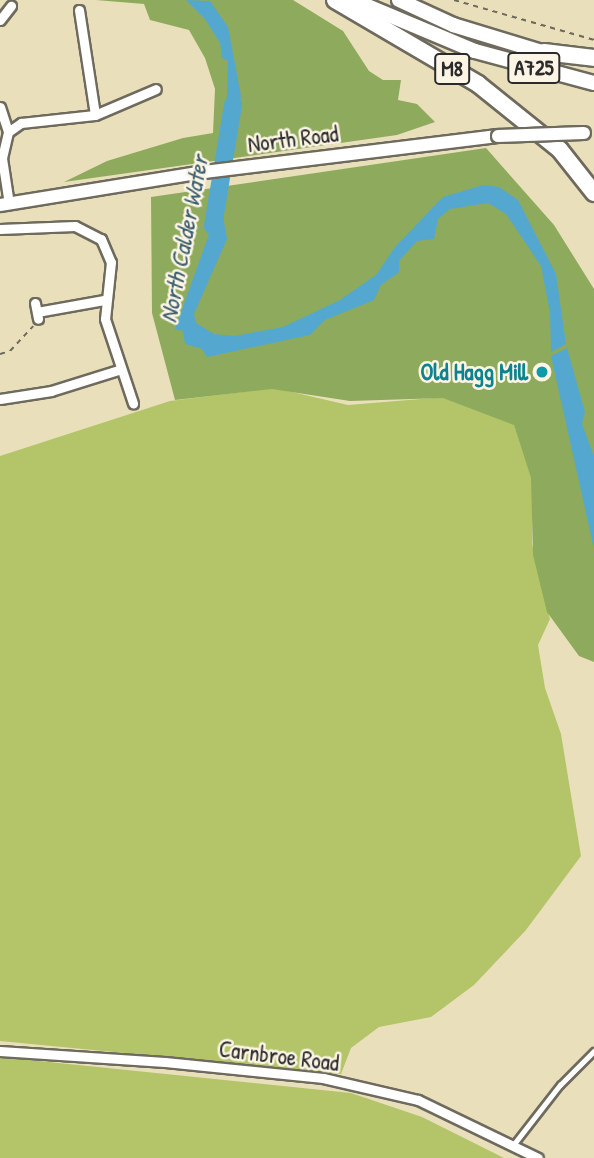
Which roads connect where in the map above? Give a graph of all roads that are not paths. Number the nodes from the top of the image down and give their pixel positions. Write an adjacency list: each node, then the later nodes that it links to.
1 (335, 0): 16 (highway, M8)
2 (353, 0): 10 (highway, A725)
3 (399, 0): 7 (highway, A725)
4 (11, 6): 6 (street)
5 (79, 10): 13 (street)
6 (0, 20)
7 (544, 52): 8 (highway); 9 (highway, A725)
8 (594, 58)
9 (594, 66)
10 (594, 83)
11 (156, 89): 13 (street)
12 (0, 107): 14 (street)
13 (95, 115): 14 (street)
14 (8, 131): 17 (street)
15 (589, 133): 17 (main road, North Road, bridge)
16 (594, 193)
17 (5, 204)
18 (0, 229): 19 (street)
19 (104, 300): 20 (street); 21 (street)
20 (36, 312)
21 (121, 369): 22 (street); 23 (street)
22 (0, 400)
23 (133, 403)
24 (0, 1051): 26 (street, Carnbroe Road)
25 (594, 1051): 26 (lane)
26 (514, 1144): 27 (street, Carnbroe Road)
27 (538, 1158)

